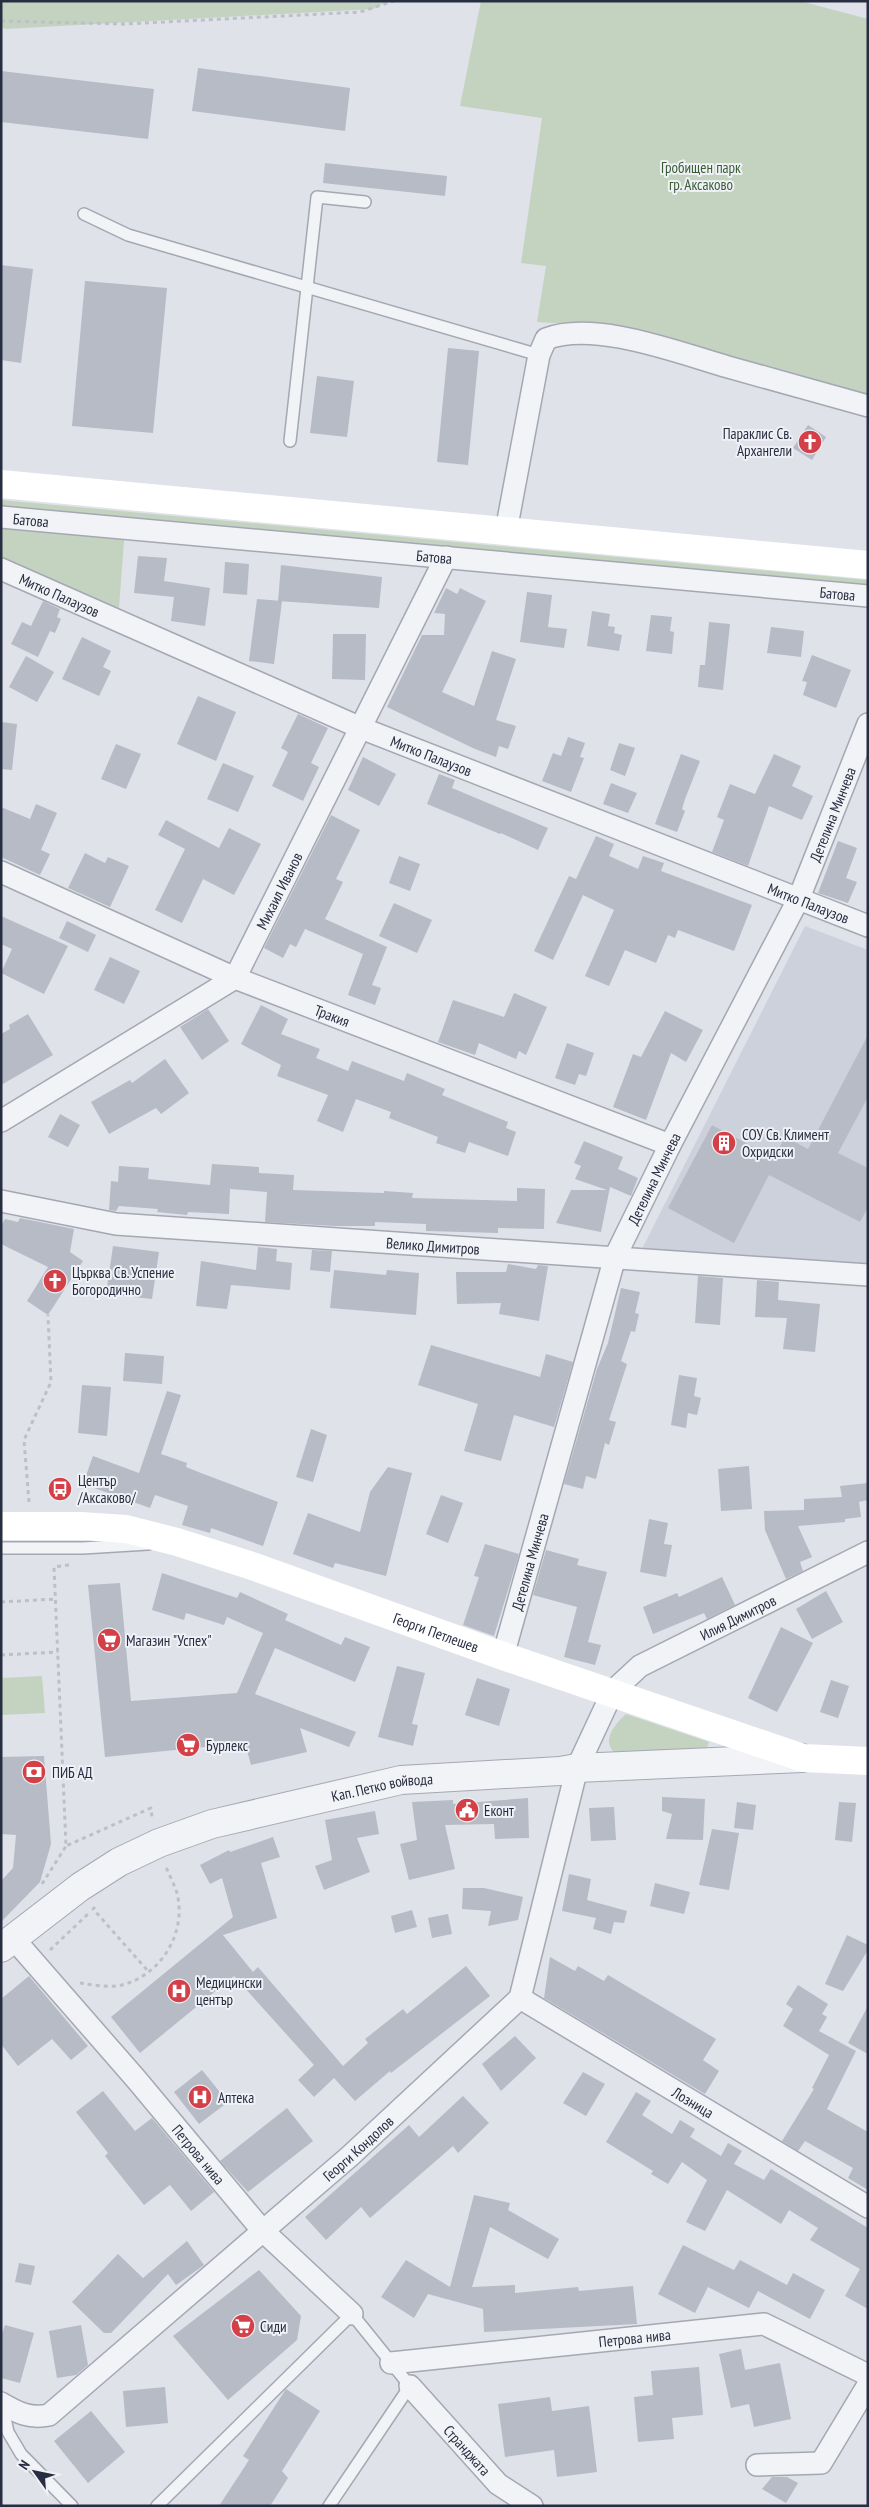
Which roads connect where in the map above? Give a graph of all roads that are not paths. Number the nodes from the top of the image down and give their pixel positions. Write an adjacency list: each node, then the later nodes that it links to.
1 (365, 202): 3 (lane)
2 (84, 214): 3 (lane)
3 (307, 287): 4 (lane); 6 (lane)
4 (539, 356): 5 (street); 9 (street)
5 (868, 406)
6 (290, 441)
7 (1, 484): 9 (main road)
8 (1, 517): 10 (street, Батова)
9 (506, 531): 11 (main road)
10 (446, 557): 13 (street, Батова); 15 (street, Михаил Иванов)
11 (868, 566)
12 (1, 570): 15 (street, Митко Палаузов)
13 (868, 596)
14 (868, 724): 17 (street, Детелина Минчева)
15 (361, 728): 17 (street, Митко Палаузов); 19 (street, Михаил Иванов)
16 (1, 872): 19 (street, Тракия)
17 (799, 898): 18 (street, Митко Палаузов); 21 (street, Детелина Минчева)
18 (868, 926)
19 (235, 978): 20 (street); 21 (street, Тракия)
20 (1, 1121)
21 (670, 1144): 23 (street, Детелина Минчева)
22 (1, 1201): 23 (street, Велико Димитров)
23 (615, 1257): 24 (street, Велико Димитров); 29 (street, Детелина Минчева)
24 (868, 1275)
25 (1, 1526): 26 (main road, Георги Петлешев)
26 (177, 1542): 27 (lane); 29 (main road, Георги Петлешев)
27 (1, 1548)
28 (868, 1552): 30 (street, Илия Димитров)
29 (503, 1656): 30 (main road, Георги Петлешев)
30 (613, 1691): 31 (main road, Георги Петлешев); 33 (street)
31 (803, 1758): 32 (main road, Георги Петлешев); 33 (street, Кап. Петко войвода)
32 (868, 1761)
33 (577, 1768): 34 (street, Кап. Петко войвода); 35 (street)
34 (7, 1943): 37 (street, Петрова нива)
35 (520, 1998): 36 (street, Лозница); 37 (street, Георги Кондолов)
36 (868, 2207)
37 (262, 2230): 38 (street, Петрова нива); 43 (street, Георги Кондолов)
38 (352, 2314): 39 (lane, Петрова нива); 46 (lane)
39 (391, 2363): 40 (street, Петрова нива); 42 (lane, Петрова нива)
40 (868, 2375)
41 (868, 2385): 44 (street)
42 (410, 2386): 47 (lane); 48 (street, Странджата)
43 (2, 2403): 45 (lane)
44 (757, 2466)
45 (72, 2506)
46 (157, 2506)
47 (329, 2506)
48 (532, 2506)

